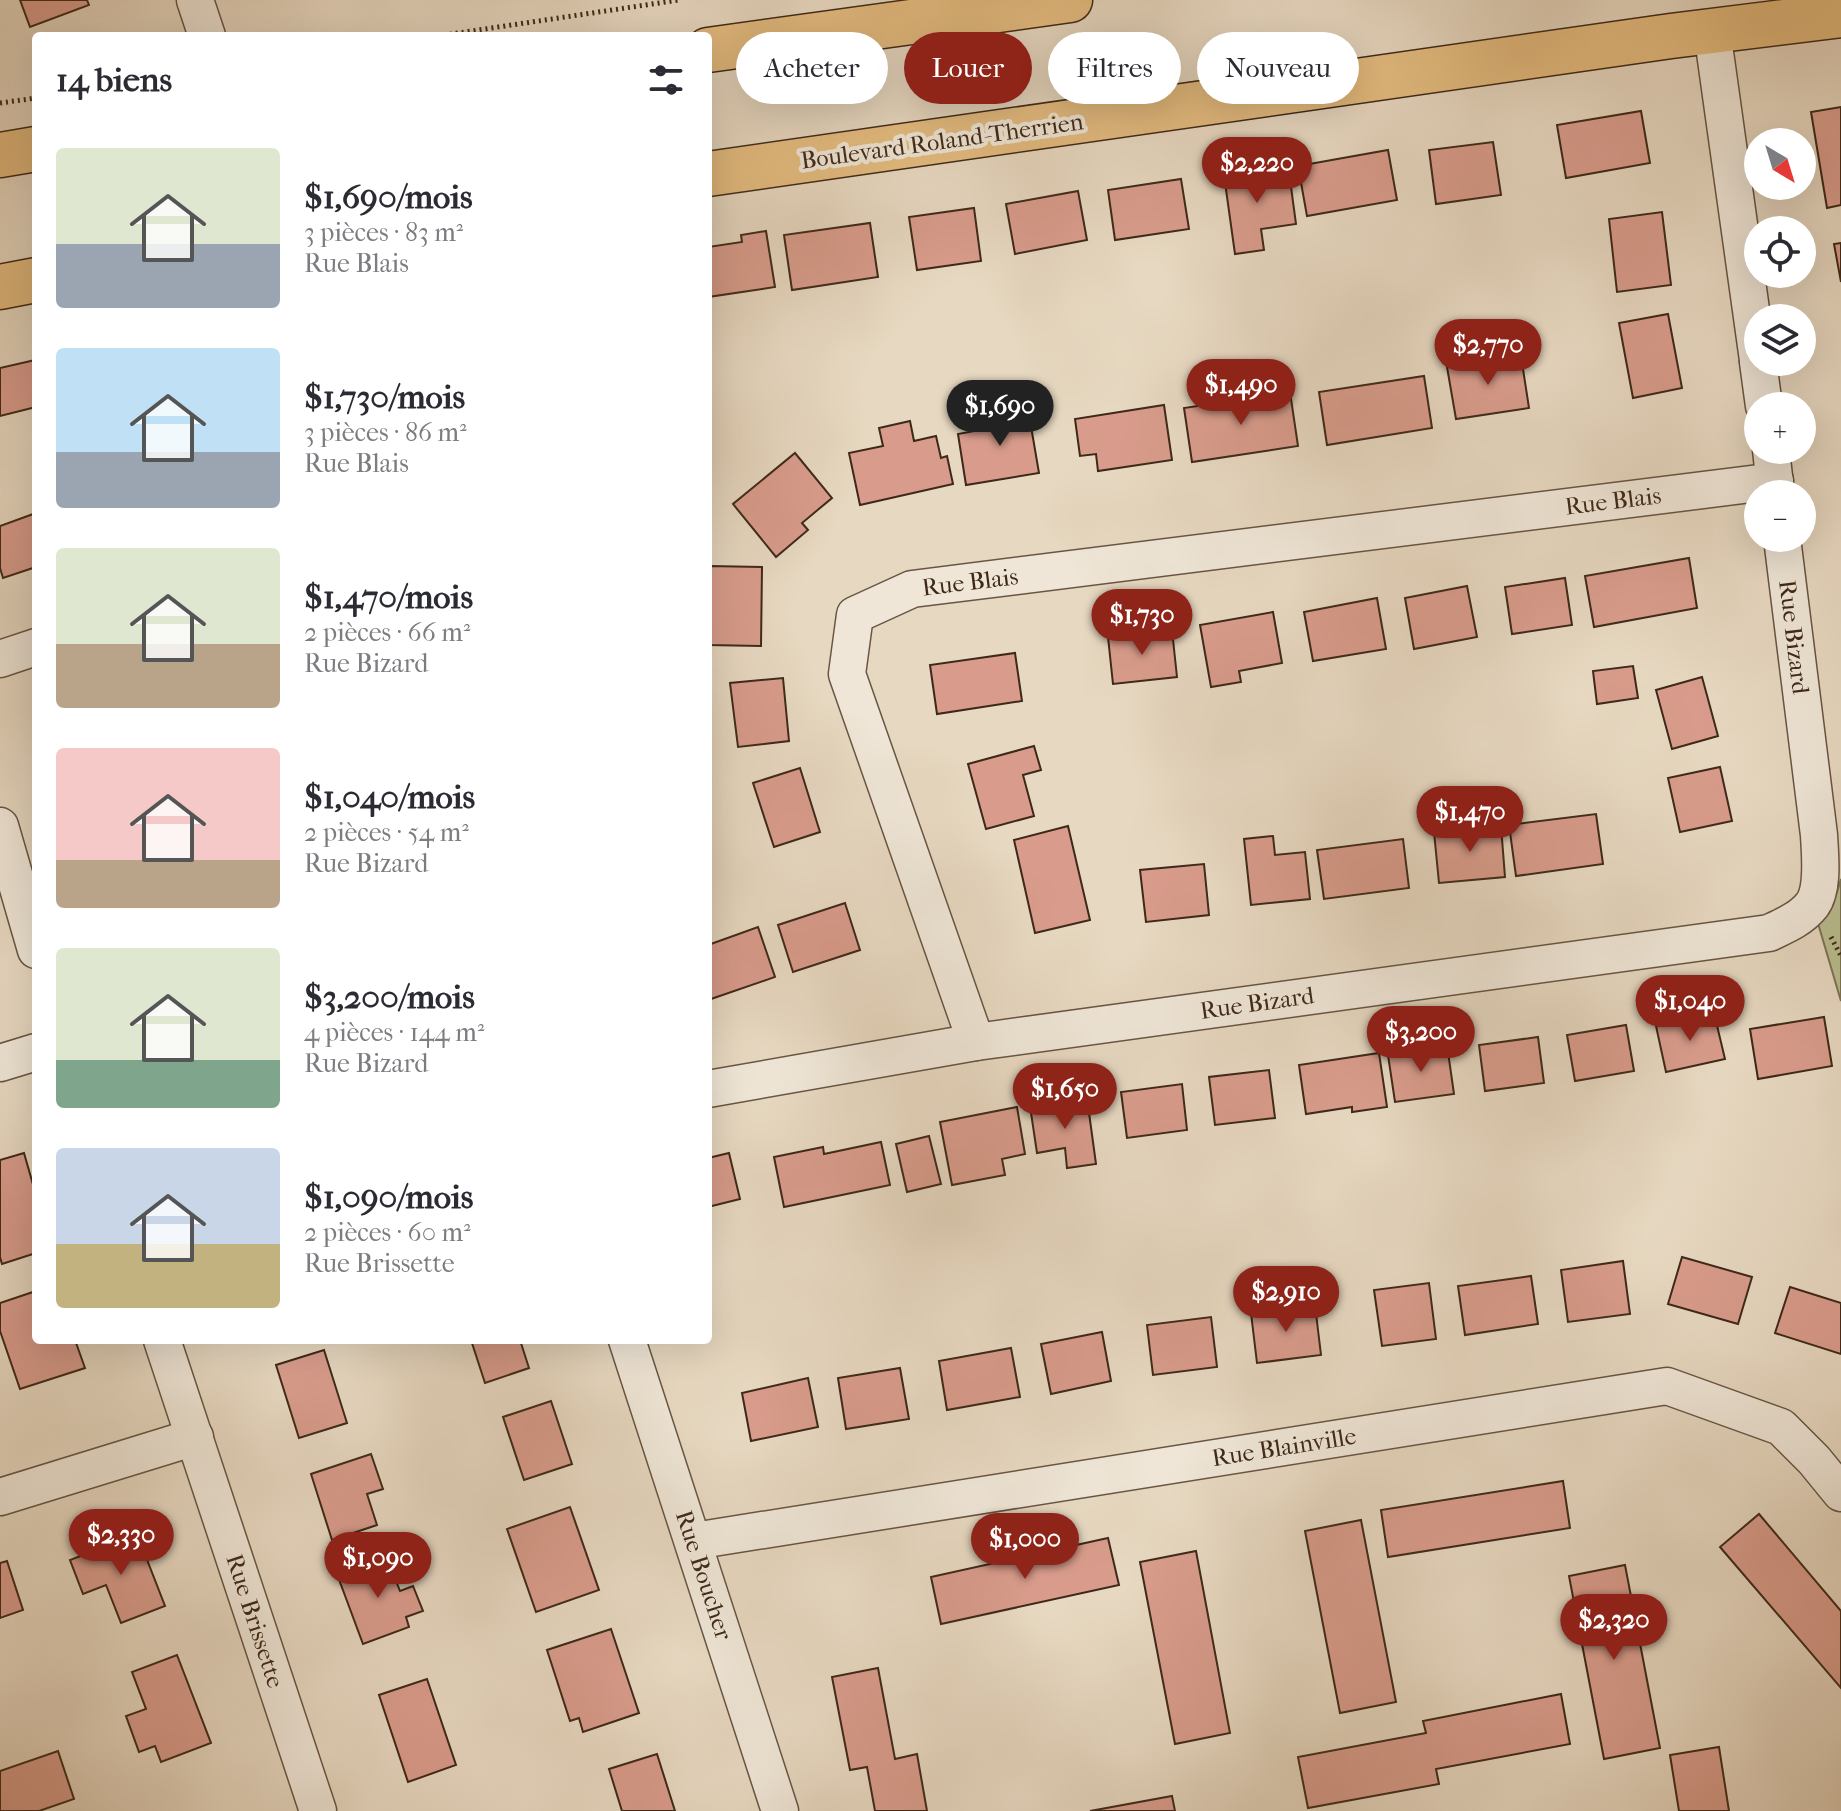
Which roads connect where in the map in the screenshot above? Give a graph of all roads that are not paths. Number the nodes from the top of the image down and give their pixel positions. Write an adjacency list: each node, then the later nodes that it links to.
1 (195, 0): 5 (street)
2 (1070, 0): 6 (main road)
3 (1841, 15): 4 (main road, Boulevard Roland-Therrien)
4 (1712, 31): 9 (main road, Boulevard Roland-Therrien); 12 (street)
5 (206, 32)
6 (712, 49)
7 (32, 150): 8 (main road)
8 (0, 155)
9 (712, 173)
10 (32, 281): 11 (main road)
11 (0, 287)
12 (1750, 304)
13 (1774, 475): 19 (street, Rue Blais)
14 (1784, 552): 19 (street, Rue Bizard)
15 (32, 648): 16 (street)
16 (0, 659)
17 (0, 826): 18 (street)
18 (32, 936)
19 (976, 1042): 22 (street, Rue Bizard)
20 (32, 1053): 21 (street)
21 (0, 1063)
22 (712, 1088)
23 (163, 1344): 25 (street, Rue Brissette)
24 (628, 1344): 28 (street, Rue Boucher)
25 (195, 1437): 27 (street); 29 (street, Rue Brissette)
26 (1841, 1493): 28 (street, Rue Blainville)
27 (0, 1497)
28 (694, 1541): 30 (street, Rue Boucher)
29 (318, 1811)
30 (780, 1811)

